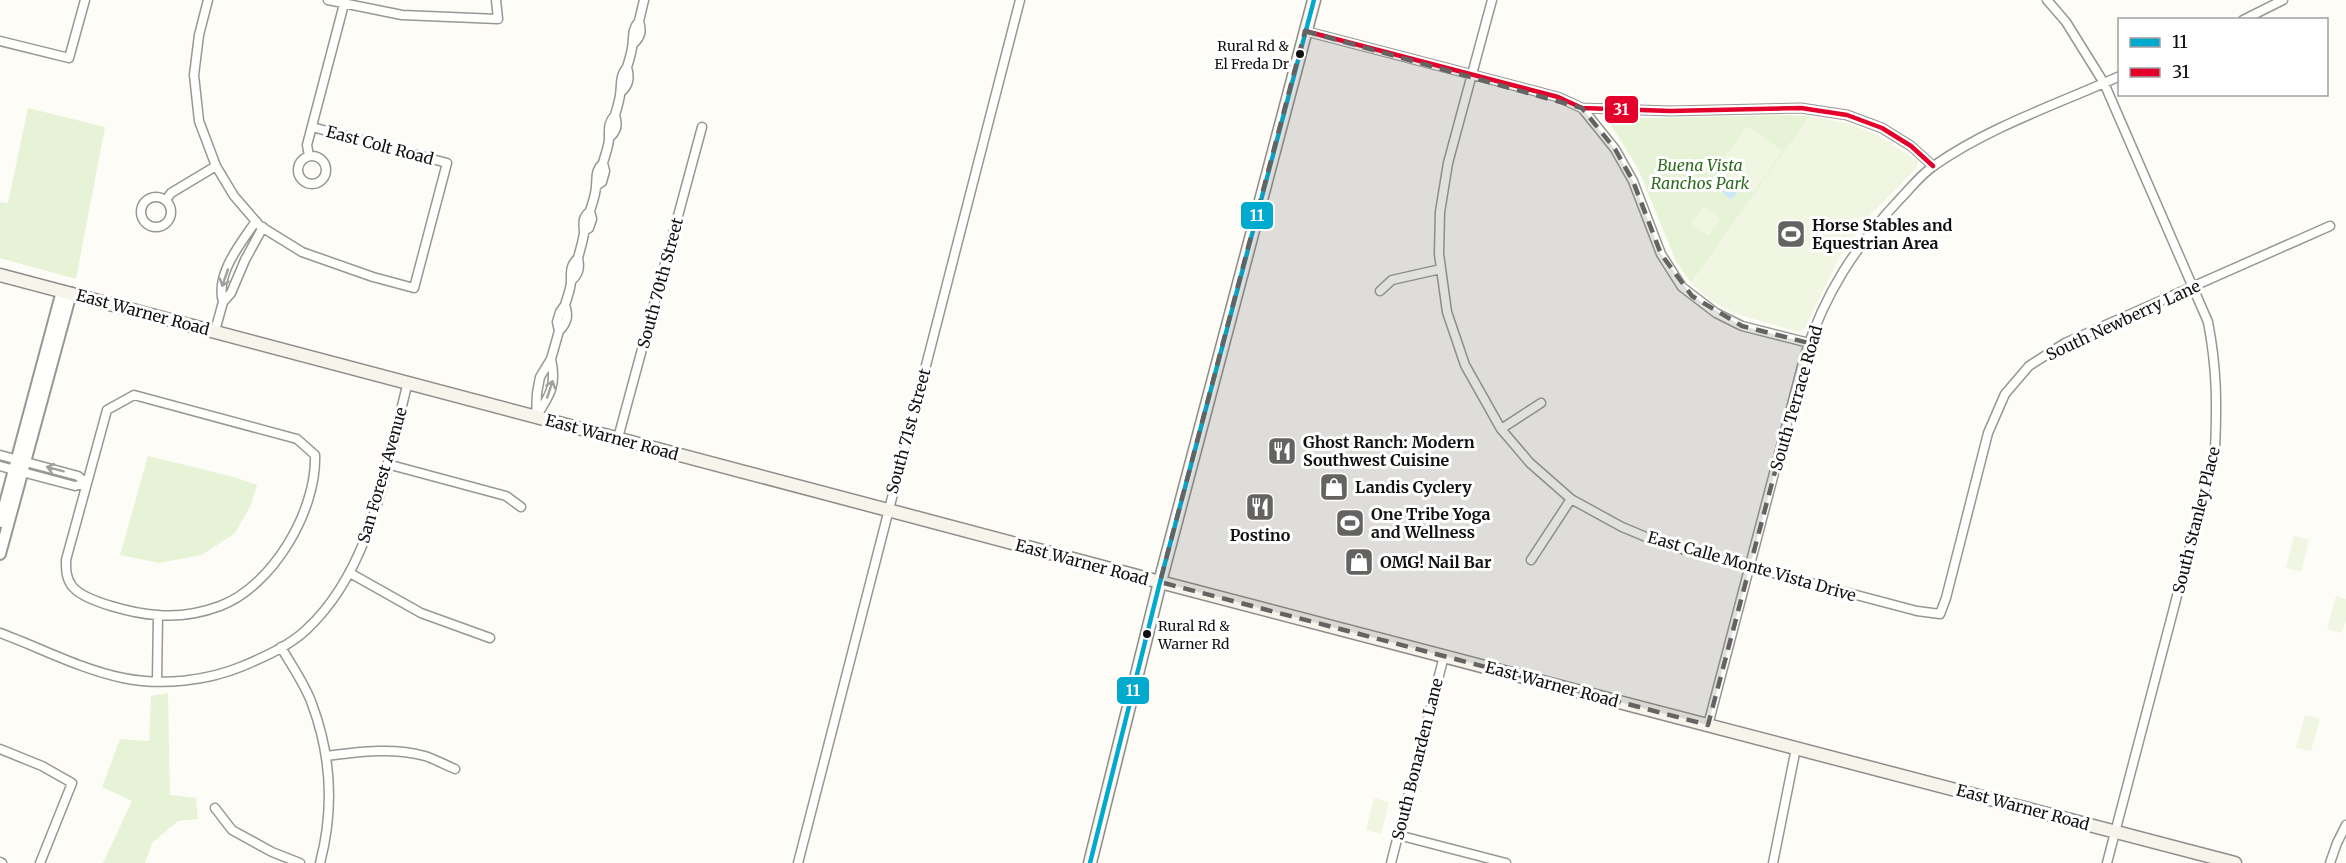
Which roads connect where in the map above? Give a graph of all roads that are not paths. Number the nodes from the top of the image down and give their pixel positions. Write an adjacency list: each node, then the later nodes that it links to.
1 (85, 0): 14 (street)
2 (208, 0): 22 (street)
3 (328, 0): 11 (street)
4 (496, 0): 11 (street)
5 (644, 0): 37 (street)
6 (1020, 0): 50 (street, South 71st Street)
7 (1314, 0): 13 (main road)
8 (1492, 0): 15 (street, East Calle Monte Vista Drive)
9 (2047, 0): 17 (street, South Stanley Place)
10 (2283, 0): 12 (street)
11 (344, 4): 19 (street)
12 (2247, 18)
13 (1305, 31): 15 (street); 56 (main road)
14 (0, 41)
15 (1472, 76): 18 (street); 29 (street, East Calle Monte Vista Drive)
16 (2118, 77): 17 (street, South Terrace Road)
17 (2104, 83): 23 (street, South Terrace Road); 31 (street, South Stanley Place)
18 (1582, 108): 23 (street); 36 (street)
19 (312, 127): 21 (street); 25 (street, East Colt Road)
20 (702, 127): 42 (street, South 70th Street)
21 (309, 156)
22 (216, 166): 24 (street); 25 (street)
23 (1933, 166): 36 (street, South Terrace Road)
24 (166, 200)
25 (259, 224): 27 (street); 28 (street)
26 (2330, 226): 31 (street, South Newberry Lane)
27 (234, 255): 28 (street); 34 (street, one-way to 34)
28 (244, 262): 34 (street)
29 (1441, 269): 32 (street); 41 (street, East Calle Monte Vista Drive)
30 (0, 275): 33 (main road, East Warner Road)
31 (2192, 286): 57 (street, South Newberry Lane); 71 (street, South Stanley Place)
32 (1380, 291)
33 (66, 292): 35 (main road, East Warner Road); 46 (street)
34 (223, 302): 35 (street)
35 (215, 331): 38 (main road, East Warner Road)
36 (1809, 343): 54 (street, South Terrace Road)
37 (551, 359): 40 (street); 40 (street, one-way to 37)
38 (408, 382): 40 (main road, East Warner Road); 44 (street, San Forest Avenue)
39 (1541, 403): 41 (street)
40 (536, 417): 42 (main road, East Warner Road)
41 (1501, 429): 48 (street, East Calle Monte Vista Drive)
42 (618, 438): 50 (main road, East Warner Road)
43 (0, 455): 46 (street)
44 (387, 464): 49 (street); 55 (street, San Forest Avenue)
45 (0, 466): 46 (street)
46 (20, 466): 47 (street); 51 (street); 52 (street)
47 (86, 483): 58 (street); 58 (street)
48 (1571, 499): 53 (street); 54 (street, East Calle Monte Vista Drive)
49 (521, 507)
50 (887, 509): 56 (main road, East Warner Road); 76 (street, South 71st Street)
51 (0, 522)
52 (0, 554)
53 (1530, 560)
54 (1750, 567): 57 (street, East Calle Monte Vista Drive); 64 (street, South Terrace Road)
55 (350, 573): 60 (street); 61 (street, San Forest Avenue)
56 (1160, 582): 62 (main road, East Warner Road); 77 (main road)
57 (1940, 614)
58 (158, 615): 63 (street)
59 (0, 633): 63 (street, San Forest Avenue)
60 (490, 638)
61 (281, 647): 63 (street, San Forest Avenue); 67 (street)
62 (1444, 656): 64 (main road, East Warner Road); 72 (street, South Bonarden Lane)
63 (157, 681)
64 (1708, 725): 65 (main road, East Warner Road)
65 (1796, 748): 71 (main road, East Warner Road); 80 (street)
66 (0, 749): 73 (street)
67 (326, 756): 68 (street); 75 (street)
68 (455, 769)
69 (215, 808): 74 (street)
70 (2346, 825): 83 (street)
71 (2115, 831): 81 (street, South Stanley Place); 82 (main road, East Warner Road)
72 (1398, 835): 78 (street, South Bonarden Lane); 79 (street)
73 (40, 863)
74 (300, 863)
75 (320, 863)
76 (798, 863)
77 (1090, 863)
78 (1391, 863)
79 (1506, 863)
80 (1773, 863)
81 (2107, 863)
82 (2235, 863)
83 (2330, 863)

